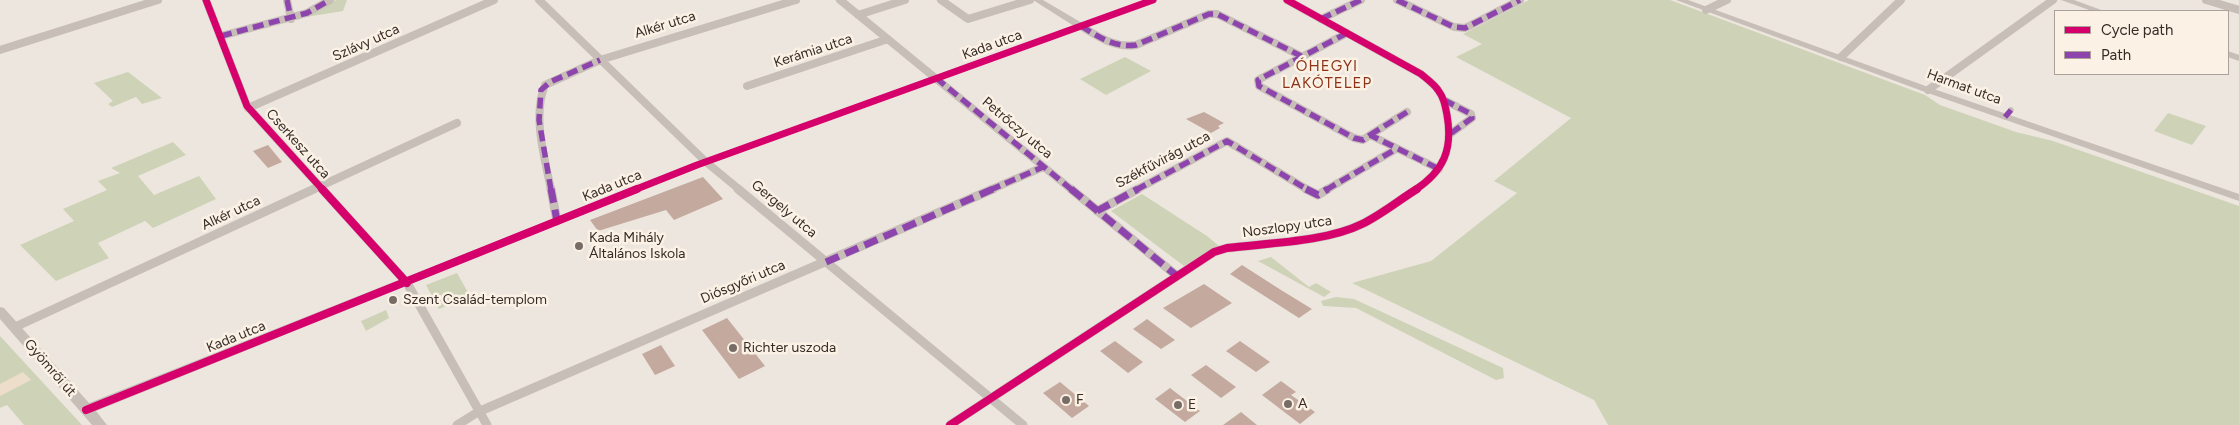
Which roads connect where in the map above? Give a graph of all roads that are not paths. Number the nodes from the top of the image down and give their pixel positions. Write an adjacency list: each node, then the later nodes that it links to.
1 (158, 0): 34 (street)
2 (206, 0): 32 (street, Cserkesz utca)
3 (287, 0): 28 (street)
4 (330, 0): 28 (street)
5 (494, 0): 42 (street, Szlávy utca)
6 (539, 0): 37 (street, Gergely utca)
7 (796, 0): 37 (street, Alkér utca)
8 (840, 0): 27 (street, Petrőczy utca)
9 (905, 0): 27 (street)
10 (941, 0): 11 (street)
11 (1030, 0)
12 (1037, 0): 30 (street)
13 (1152, 0): 30 (street, Kada utca)
14 (1286, 0): 29 (street, Noszlopy utca)
15 (1361, 0): 29 (street)
16 (1397, 0): 17 (street)
17 (1520, 0)
18 (1680, 0): 24 (street, Harmat utca)
19 (1727, 0): 24 (street)
20 (1901, 0): 36 (street)
21 (2053, 0): 40 (street)
22 (2065, 0): 25 (street)
23 (2206, 0): 26 (street)
24 (1706, 10): 36 (street, Harmat utca)
25 (2097, 10)
26 (2239, 10)
27 (858, 15): 33 (street, Petrőczy utca)
28 (291, 19): 32 (street)
29 (1321, 19): 31 (street, Noszlopy utca)
30 (1081, 26): 35 (street); 38 (street, Kada utca)
31 (1347, 33): 35 (street); 41 (street, Noszlopy utca)
32 (222, 36): 42 (street, Cserkesz utca)
33 (888, 39): 38 (street, Petrőczy utca); 39 (street, Kerámia utca)
34 (0, 50)
35 (1302, 56): 46 (street)
36 (1841, 57): 40 (street, Harmat utca)
37 (600, 60): 48 (street, Gergely utca); 54 (street, Alkér utca)
38 (936, 78): 48 (street, Kada utca); 49 (street, Petrőczy utca)
39 (747, 86)
40 (1928, 90): 52 (street, Harmat utca)
41 (1444, 100): 45 (street, Noszlopy utca); 45 (street, Noszlopy utca)
42 (248, 108): 51 (street, Cserkesz utca)
43 (1407, 112): 46 (street)
44 (458, 123): 51 (street, Alkér utca)
45 (1450, 134): 50 (street, Noszlopy utca)
46 (1370, 136): 47 (street)
47 (1396, 149): 50 (street); 53 (street, Székfűvirág utca)
48 (706, 162): 54 (street, Kada utca); 55 (street, Gergely utca)
49 (1043, 167): 53 (street, Petrőczy utca); 55 (street, Diósgyőri utca)
50 (1439, 169): 56 (street, Noszlopy utca)
51 (320, 187): 57 (street, Cserkesz utca); 59 (street, Alkér utca)
52 (2239, 198)
53 (1097, 211): 56 (street, Petrőczy utca)
54 (557, 222): 57 (street, Kada utca)
55 (826, 262): 60 (street, Gergely utca); 62 (street, Diósgyőri utca)
56 (1177, 276): 60 (street, Noszlopy utca)
57 (407, 283): 61 (street, Kada utca); 62 (street, Cserkesz utca)
58 (0, 310): 59 (street, Gyömrői út)
59 (15, 327): 61 (street, Gyömrői út)
60 (991, 398): 66 (street, Noszlopy utca); 67 (street, Gergely utca)
61 (86, 410): 63 (street, Gyömrői út)
62 (478, 412): 64 (street, Diósgyőri utca); 65 (street, Cserkesz utca)
63 (100, 425)
64 (457, 425)
65 (487, 425)
66 (950, 425)
67 (1023, 425)

